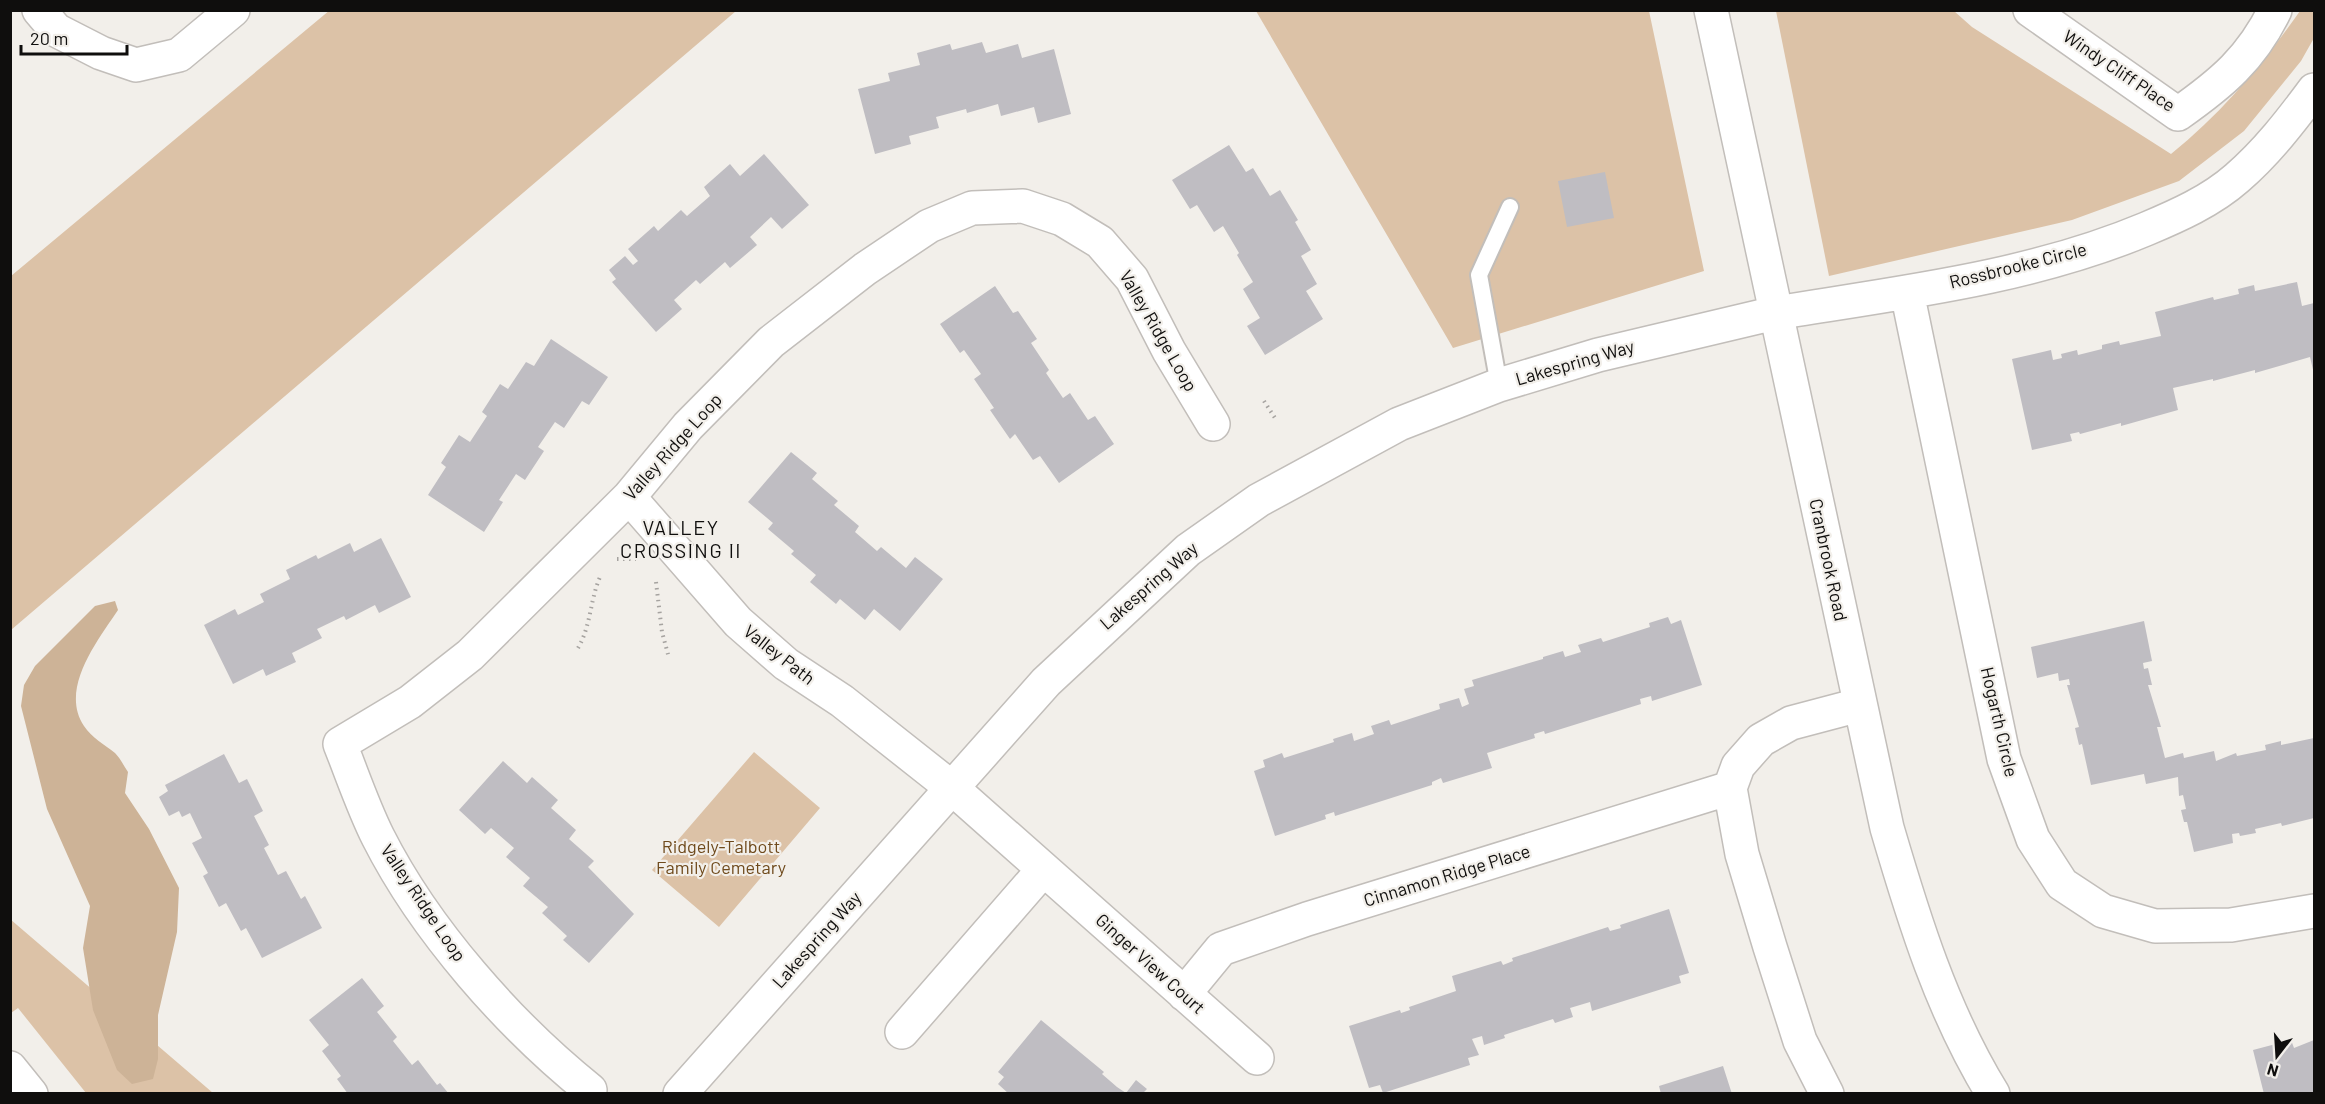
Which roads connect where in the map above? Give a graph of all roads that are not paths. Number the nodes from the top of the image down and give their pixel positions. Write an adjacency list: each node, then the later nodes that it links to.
1 (39, 10): 2 (street)
2 (233, 10)
3 (1711, 10): 9 (street, Cranbrook Road)
4 (2030, 10): 5 (street, Windy Cliff Place)
5 (2275, 10)
6 (2314, 90): 8 (street, Rossbrooke Circle)
7 (1510, 207): 10 (lane)
8 (1907, 292): 9 (street, Rossbrooke Circle); 17 (street, Hogarth Circle)
9 (1775, 313): 10 (street, Lakespring Way); 13 (street, Cranbrook Road)
10 (1499, 385): 14 (street, Lakespring Way)
11 (1213, 424): 12 (street, Valley Ridge Loop)
12 (629, 497): 14 (street, Valley Path); 22 (street, Valley Ridge Loop)
13 (1859, 705): 15 (street); 26 (street, Cranbrook Road)
14 (952, 788): 16 (street, Ginger View Court); 24 (street, Lakespring Way)
15 (1730, 788): 18 (street, Cinnamon Ridge Place); 25 (street)
16 (1043, 870): 18 (street, Ginger View Court); 19 (street)
17 (2314, 911)
18 (1184, 994): 20 (street, Ginger View Court)
19 (902, 1032)
20 (1257, 1058)
21 (10, 1068): 23 (street)
22 (590, 1090)
23 (31, 1094)
24 (680, 1094)
25 (1827, 1094)
26 (1993, 1094)

